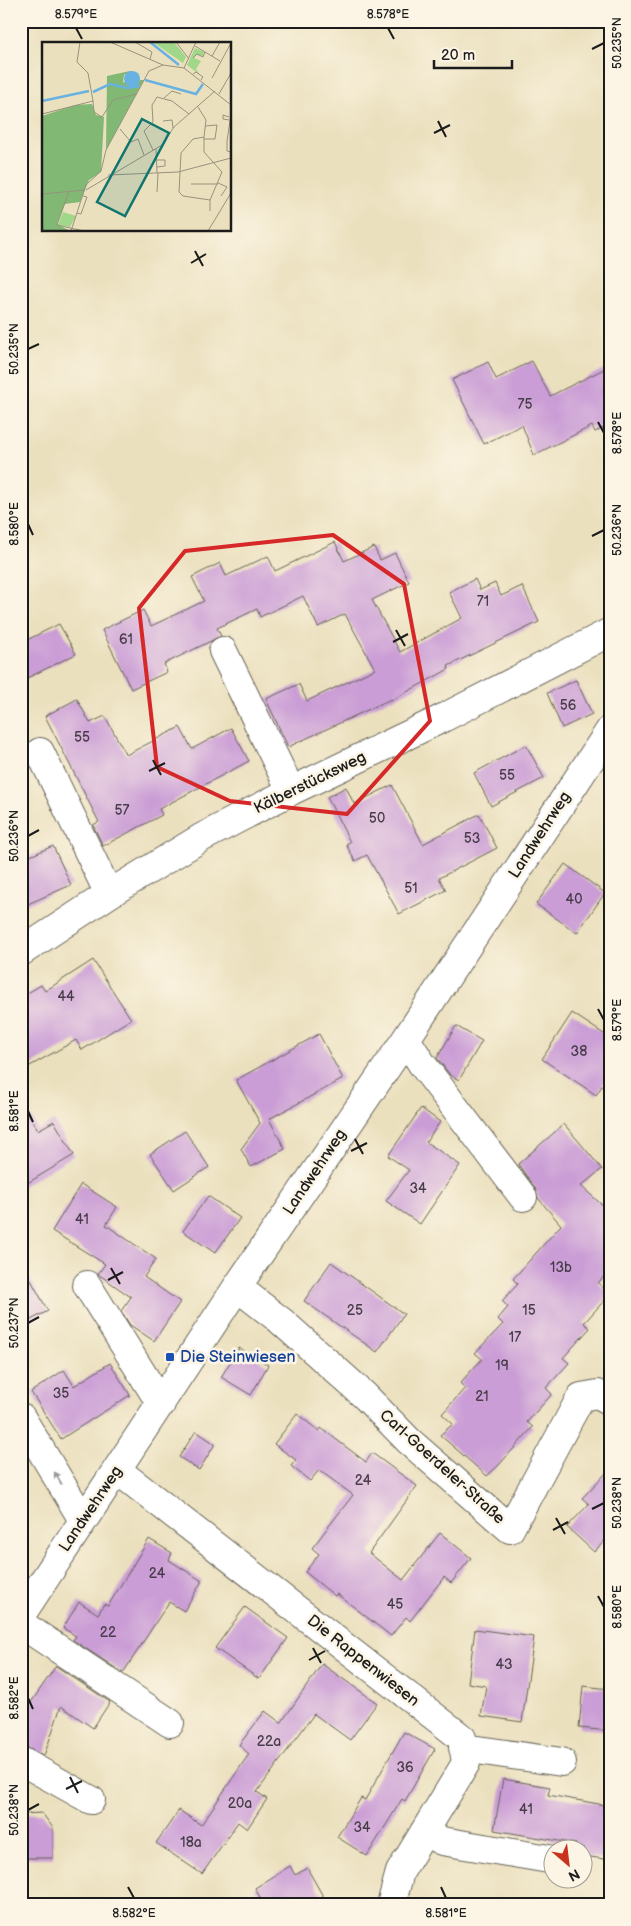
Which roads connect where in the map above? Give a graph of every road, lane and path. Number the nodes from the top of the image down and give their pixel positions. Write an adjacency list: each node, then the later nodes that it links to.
1 (610, 632): 5 (street, Kälberstücksweg)
2 (223, 651): 5 (street)
3 (610, 730): 8 (street, Landwehrweg)
4 (40, 752): 6 (street)
5 (291, 791): 6 (street, Kälberstücksweg)
6 (109, 894): 7 (street, Kälberstücksweg)
7 (21, 952)
8 (406, 1039): 9 (street); 11 (street, Landwehrweg)
9 (524, 1197)
10 (87, 1285): 13 (street)
11 (238, 1287): 12 (street, Carl-Goerdeler-Straße); 13 (street, Landwehrweg)
12 (610, 1401)
13 (161, 1404): 15 (street, Landwehrweg)
14 (21, 1417): 16 (street, one-way to 14)
15 (117, 1470): 16 (street, Landwehrweg); 20 (street, Die Rappenwiesen)
16 (83, 1520): 17 (street, Landwehrweg)
17 (21, 1615)
18 (21, 1624): 19 (street)
19 (170, 1723)
20 (464, 1748): 22 (street); 24 (street)
21 (21, 1761): 23 (street)
22 (562, 1762)
23 (92, 1800)
24 (424, 1832): 25 (street); 26 (street)
25 (544, 1858)
26 (391, 1905)

